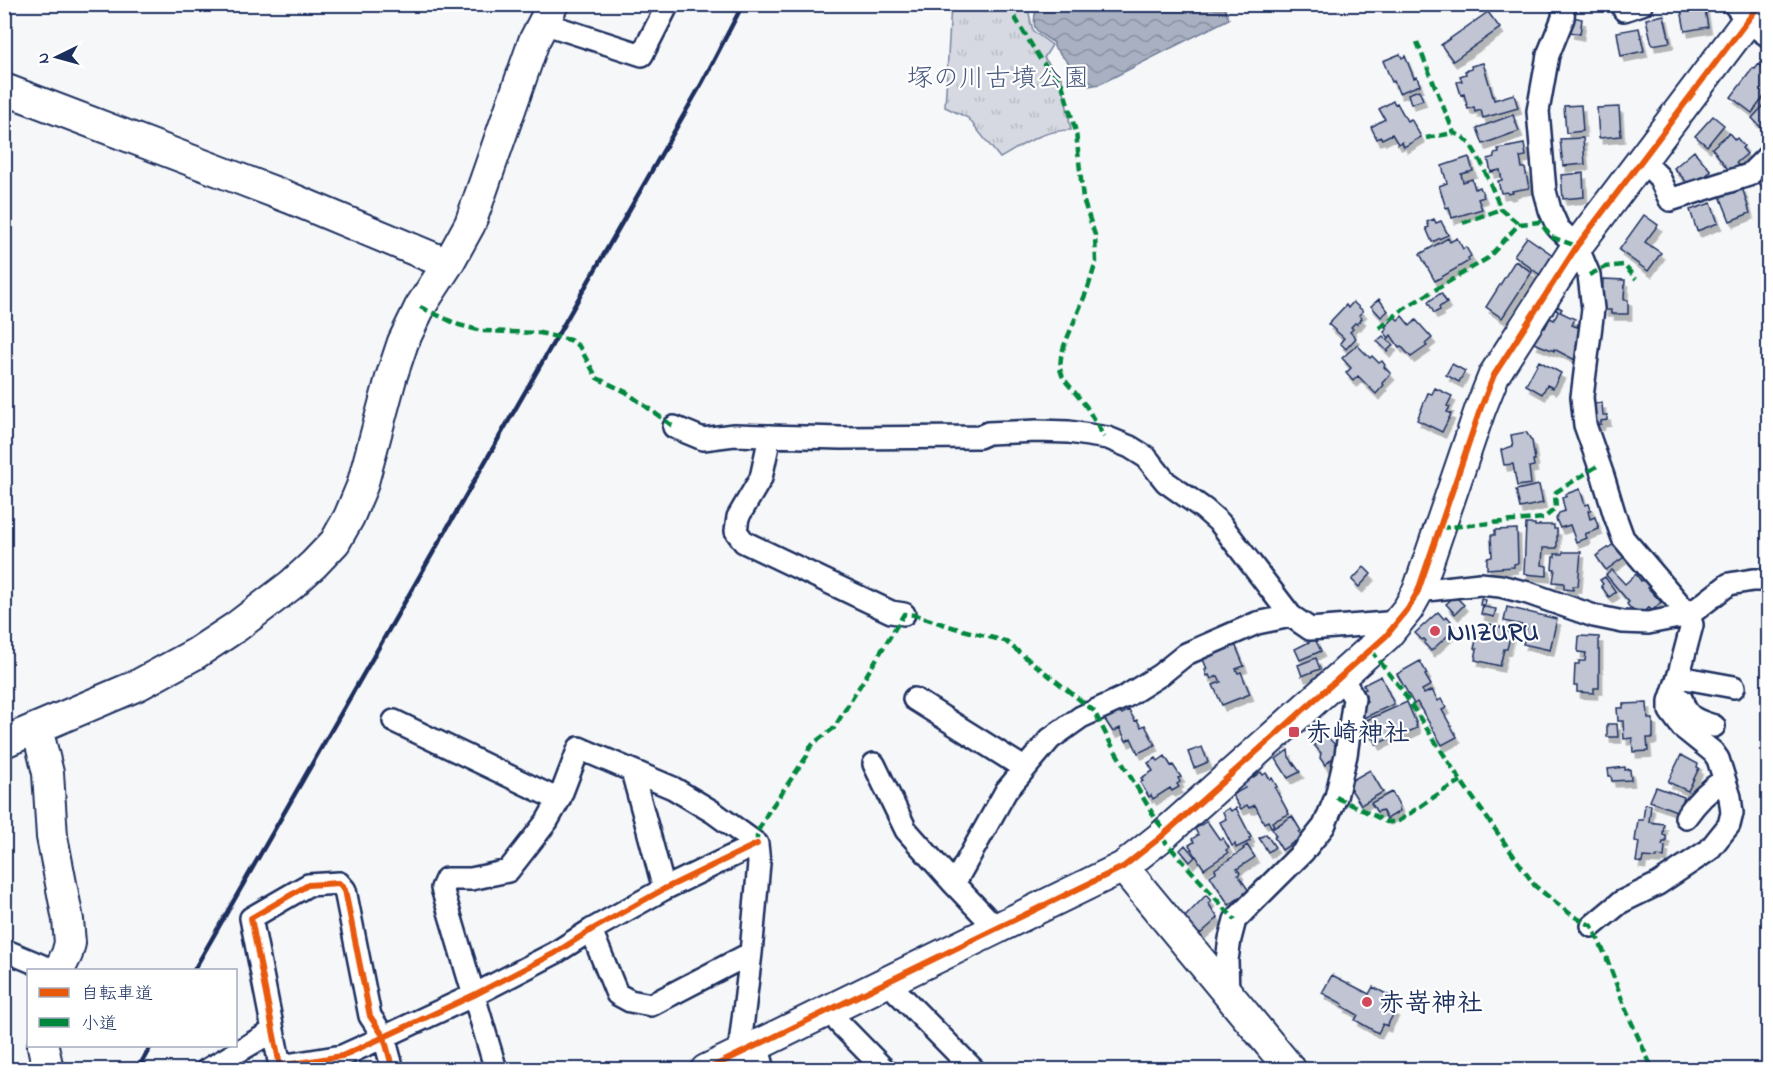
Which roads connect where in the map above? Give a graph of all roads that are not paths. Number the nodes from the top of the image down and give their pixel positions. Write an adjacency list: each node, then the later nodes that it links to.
1 (668, 4): 3 (street)
2 (1564, 4): 8 (street)
3 (548, 14): 9 (street)
4 (1753, 17): 7 (street)
5 (4, 89): 9 (street)
6 (1768, 156): 7 (street)
7 (1642, 159): 8 (street)
8 (1577, 246): 13 (street); 15 (street)
9 (448, 264): 24 (street)
10 (674, 427): 11 (street)
11 (770, 436): 14 (street); 16 (street)
12 (1768, 580): 15 (street)
13 (1418, 591): 15 (street); 17 (street)
14 (904, 614)
15 (1689, 615): 19 (street)
16 (1291, 616): 17 (street); 27 (street)
17 (1399, 621): 18 (street)
18 (1341, 676): 33 (street); 44 (street)
19 (1685, 676): 20 (street); 23 (street); 29 (street)
20 (1734, 687)
21 (914, 699): 27 (street)
22 (394, 721): 30 (street)
23 (1714, 726)
24 (37, 728): 25 (street); 42 (street)
25 (4, 742)
26 (874, 764): 34 (street)
27 (1024, 768): 34 (street)
28 (632, 771): 30 (street); 32 (street); 35 (street)
29 (1724, 780): 31 (street); 36 (street)
30 (559, 800): 45 (street)
31 (1686, 816)
32 (757, 844): 35 (street); 40 (street)
33 (1123, 867): 37 (street); 44 (street)
34 (954, 884): 37 (street)
35 (664, 889): 38 (street)
36 (1592, 926)
37 (997, 929): 43 (street)
38 (591, 930): 40 (street); 45 (street)
39 (4, 950): 41 (street)
40 (751, 953): 50 (street)
41 (50, 969)
42 (60, 969)
43 (892, 979): 46 (street); 58 (street)
44 (1228, 994): 51 (street)
45 (474, 995): 48 (street); 55 (street)
46 (832, 1008): 50 (street); 57 (street)
47 (273, 1031): 48 (street); 48 (street); 53 (street)
48 (384, 1037): 54 (street)
49 (43, 1047): 52 (street)
50 (751, 1059): 56 (street)
51 (1277, 1064)
52 (48, 1070)
53 (207, 1070)
54 (393, 1070)
55 (496, 1070)
56 (706, 1070)
57 (885, 1070)
58 (974, 1070)

